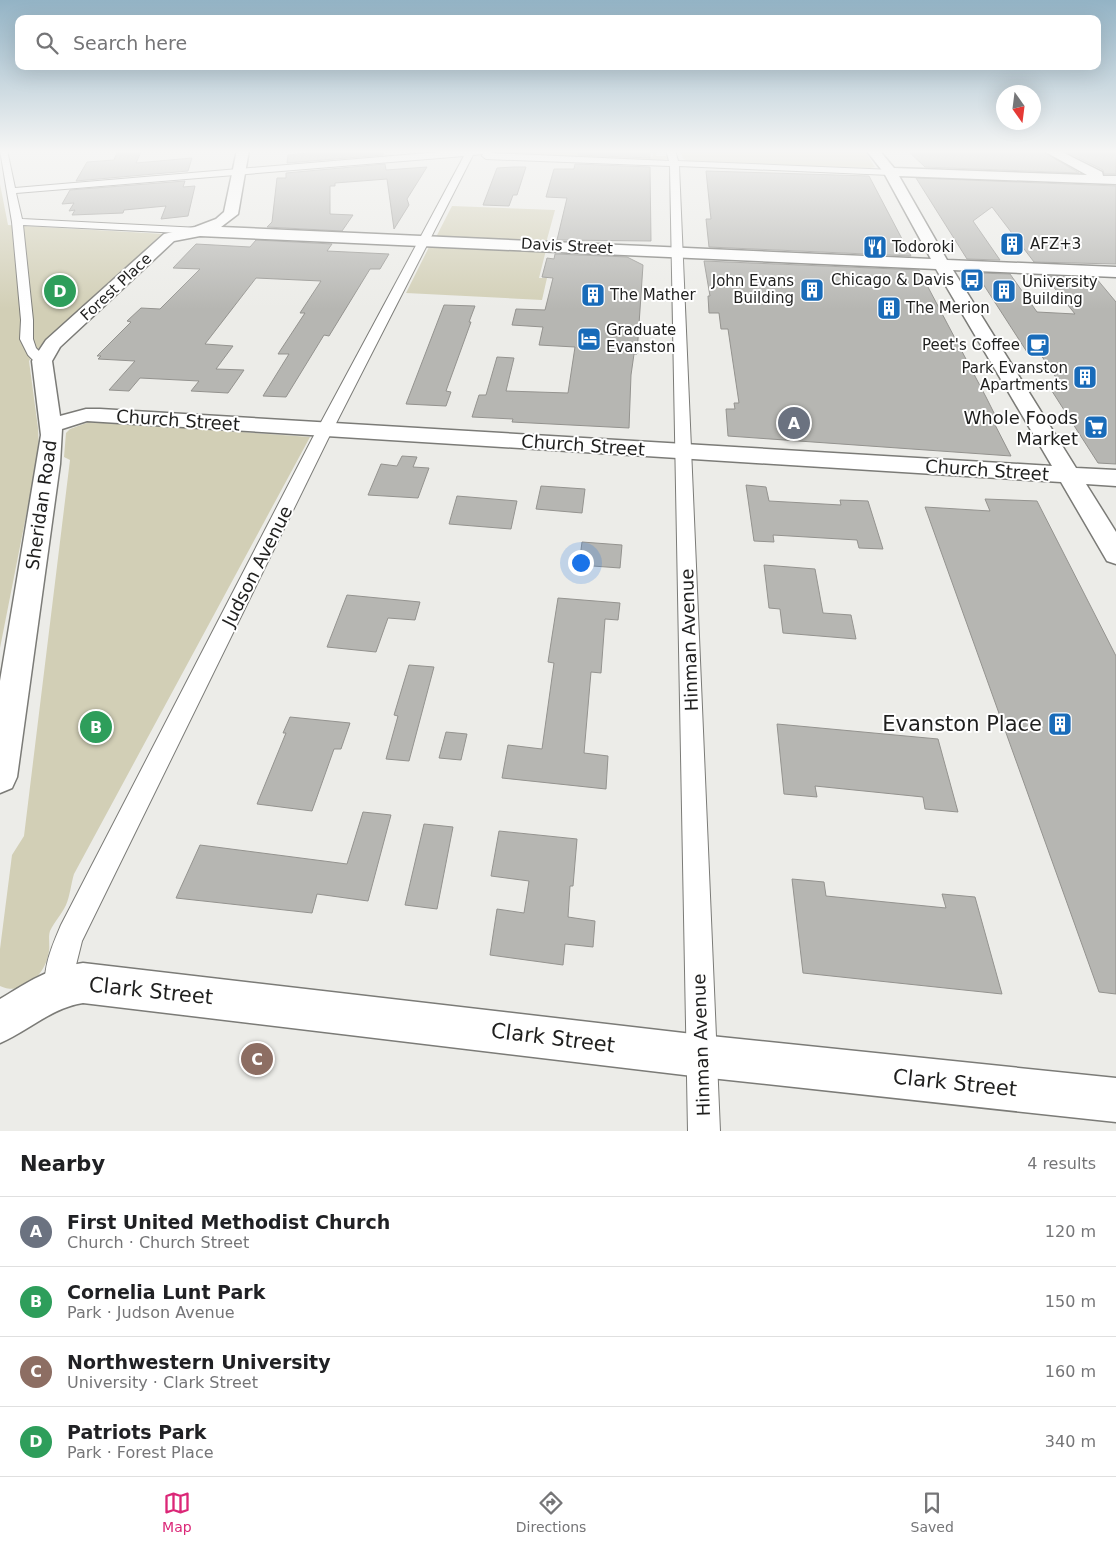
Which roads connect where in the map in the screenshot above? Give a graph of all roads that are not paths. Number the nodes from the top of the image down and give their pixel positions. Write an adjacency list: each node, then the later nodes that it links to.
1 (14, 203): 6 (street)
2 (233, 203): 7 (street)
3 (445, 203): 8 (street, Judson Avenue)
4 (675, 203): 9 (street, Hinman Avenue)
5 (907, 203): 10 (street)
6 (18, 222): 7 (street, Davis Street); 12 (street)
7 (200, 231): 8 (street, Davis Street); 12 (street, Forest Place)
8 (426, 240): 9 (street, Davis Street); 14 (street, Judson Avenue)
9 (678, 251): 10 (street, Davis Street); 15 (street, Hinman Avenue)
10 (941, 263): 11 (street, Davis Street); 16 (street)
11 (1116, 272)
12 (42, 361): 13 (street, Sheridan Road)
13 (51, 425): 14 (street, Church Street); 19 (street, Sheridan Road)
14 (326, 429): 15 (street, Church Street); 20 (street, Judson Avenue)
15 (684, 451): 16 (street, Church Street); 22 (street, Hinman Avenue)
16 (1069, 475): 17 (street, Church Street); 18 (street)
17 (1116, 478)
18 (1116, 554)
19 (0, 776)
20 (58, 987): 21 (street, Clark Street); 22 (street, Clark Street)
21 (0, 1022)
22 (701, 1056): 23 (street, Clark Street); 24 (street, Hinman Avenue)
23 (1116, 1100)
24 (704, 1131)

